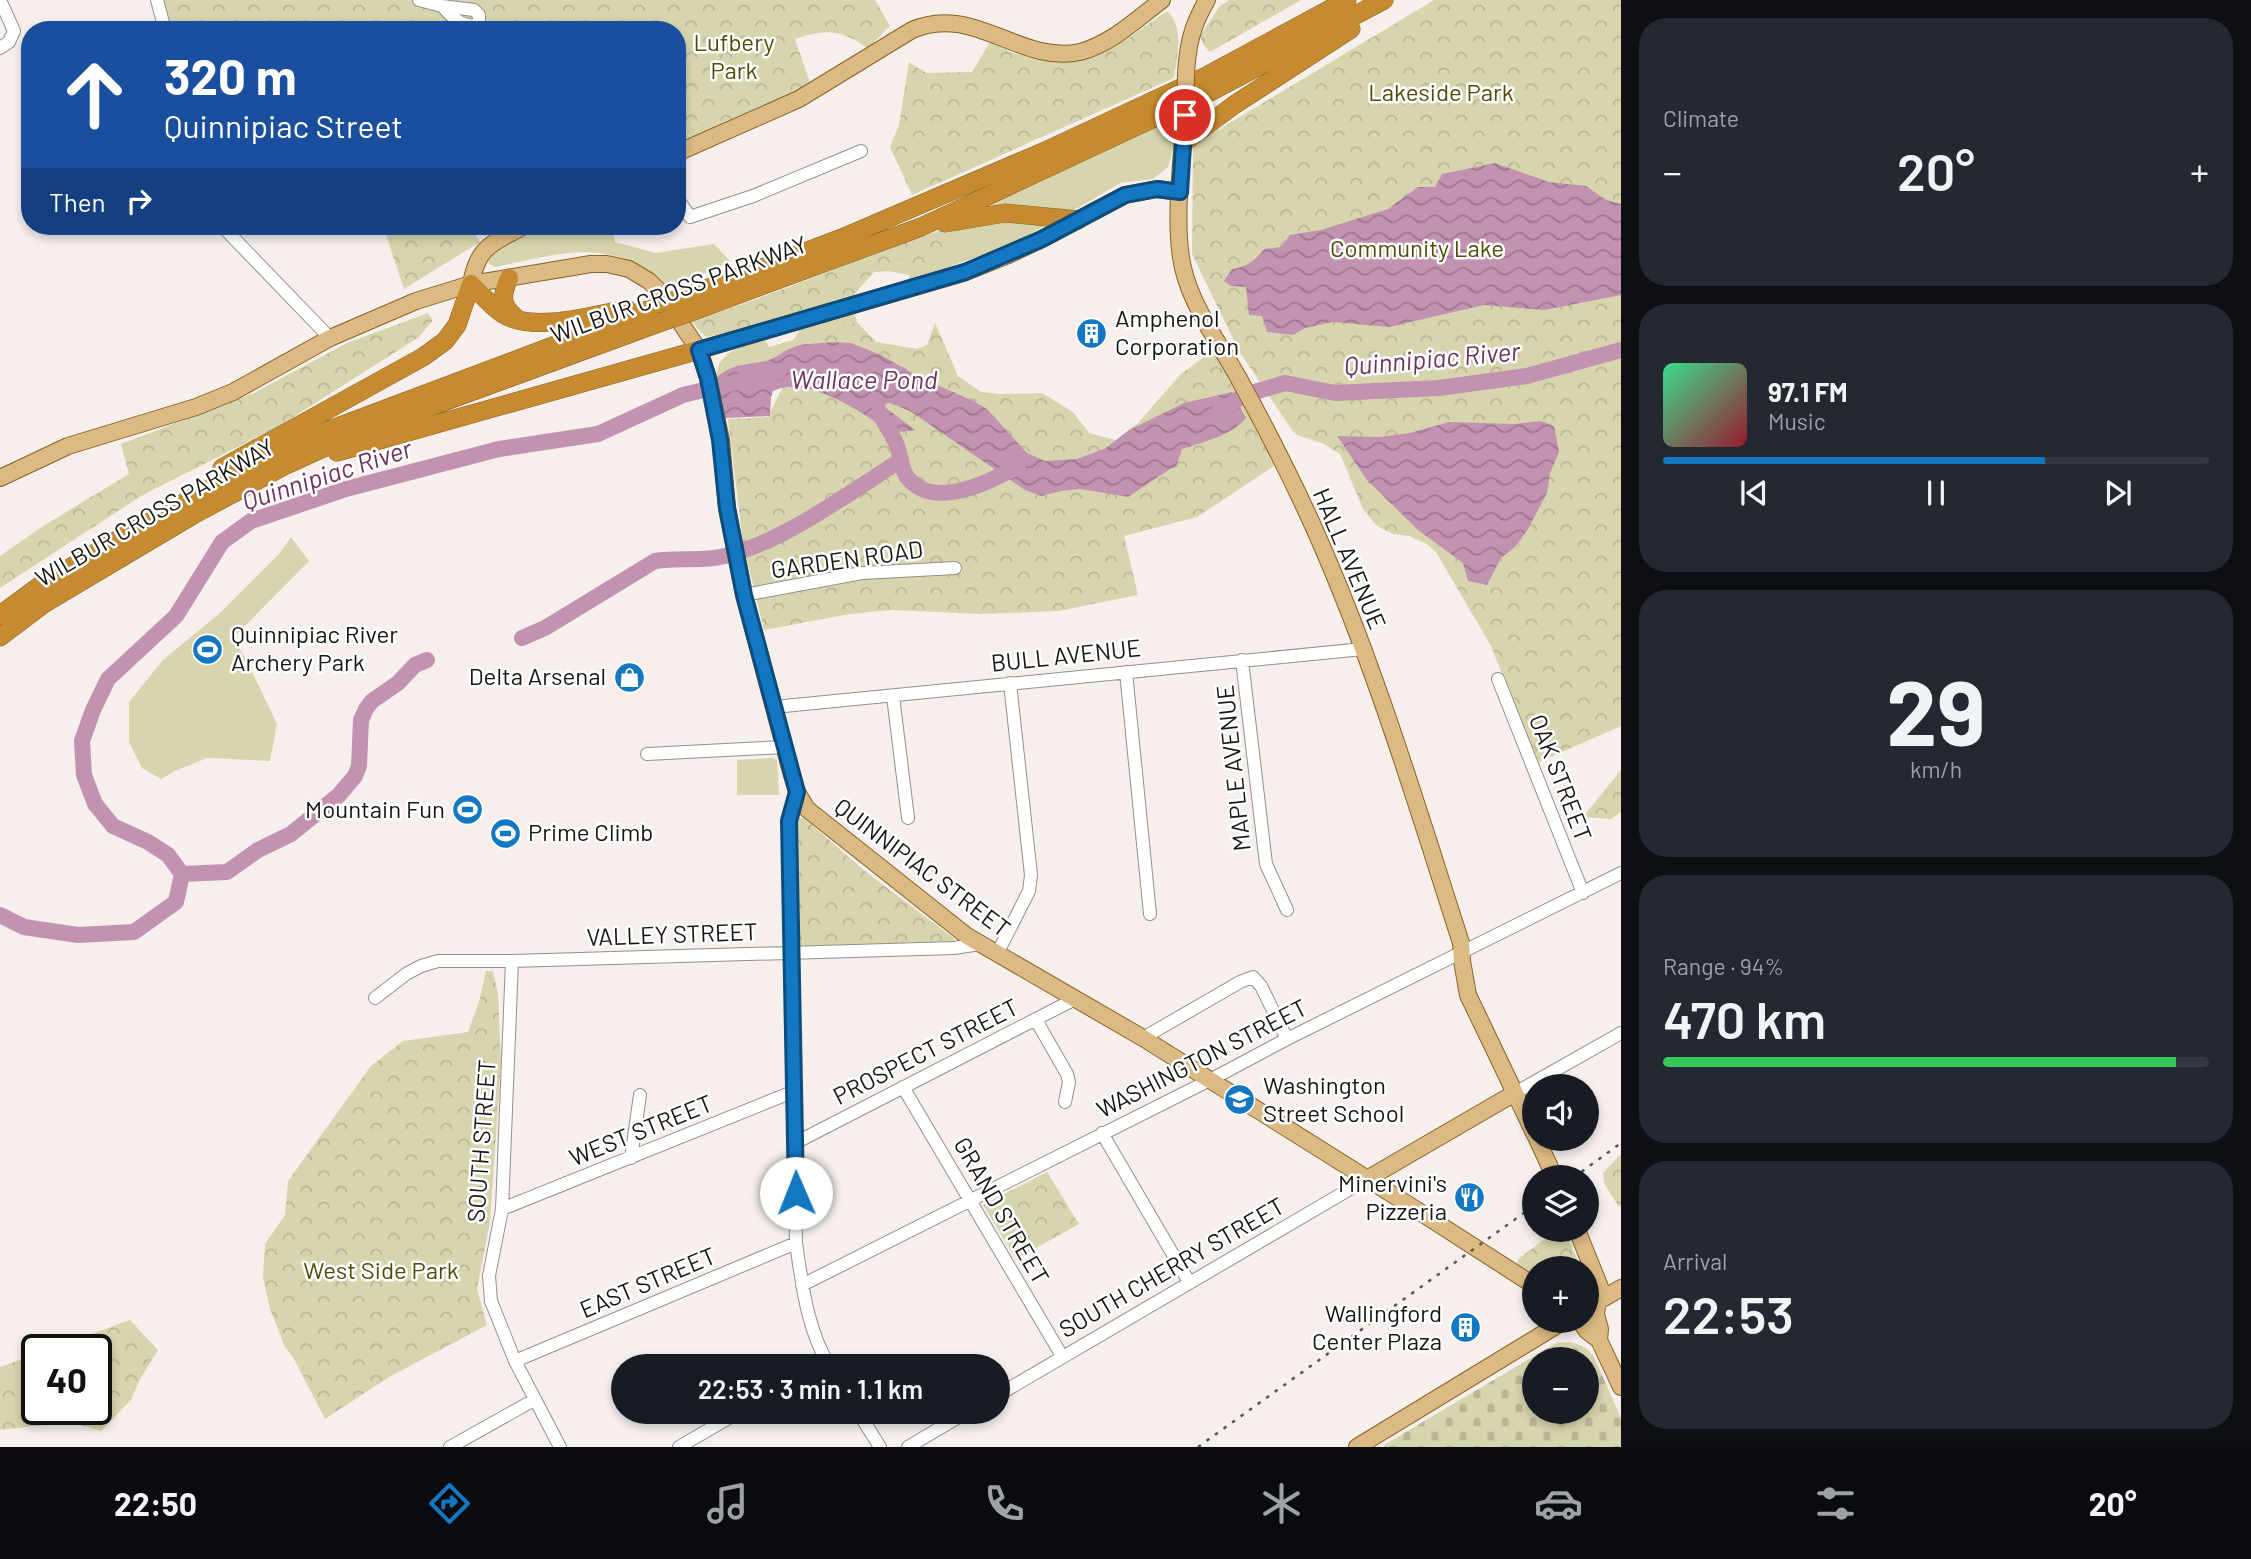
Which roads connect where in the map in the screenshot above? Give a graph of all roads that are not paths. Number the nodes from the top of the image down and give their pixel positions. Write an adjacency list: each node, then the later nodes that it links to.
1 (0, 0): 11 (street)
2 (157, 0): 10 (street)
3 (419, 0): 9 (street)
4 (1162, 0): 13 (main road)
5 (1207, 0): 12 (main road, HALL AVENUE, bridge)
6 (1344, 0): 23 (highway, WILBUR CROSS PARKWAY)
7 (1384, 0): 18 (highway, WILBUR CROSS PARKWAY)
8 (1397, 0): 12 (highway)
9 (442, 6)
10 (163, 21)
11 (0, 48)
12 (1183, 143): 15 (main road, HALL AVENUE)
13 (686, 149)
14 (861, 151): 16 (street)
15 (1180, 192): 17 (main road); 35 (main road, HALL AVENUE)
16 (686, 211)
17 (1078, 220): 18 (highway); 27 (main road)
18 (921, 227): 23 (highway, WILBUR CROSS PARKWAY)
19 (231, 235): 26 (street)
20 (508, 235): 22 (main road)
21 (509, 278): 22 (main road, QUINNIPIAC STREET); 25 (highway); 27 (main road, QUINNIPIAC STREET)
22 (471, 284): 25 (highway); 26 (main road, QUINNIPIAC STREET); 30 (highway)
23 (682, 306): 24 (highway, WILBUR CROSS PARKWAY, bridge)
24 (659, 310): 25 (highway); 28 (highway, WILBUR CROSS PARKWAY); 30 (highway, WILBUR CROSS PARKWAY)
25 (520, 321)
26 (330, 338): 29 (main road, QUINNIPIAC STREET)
27 (699, 350): 28 (highway); 32 (main road, QUINNIPIAC STREET)
28 (286, 466): 34 (highway, WILBUR CROSS PARKWAY)
29 (0, 478)
30 (118, 538): 33 (highway, WILBUR CROSS PARKWAY)
31 (954, 568): 32 (street, GARDEN ROAD)
32 (744, 595): 41 (main road, QUINNIPIAC STREET)
33 (0, 615)
34 (0, 637)
35 (1363, 649): 36 (street, BULL AVENUE); 52 (main road, HALL AVENUE)
36 (1242, 660): 37 (street, BULL AVENUE); 48 (street, MAPLE AVENUE)
37 (1126, 672): 39 (street, BULL AVENUE); 49 (street)
38 (1498, 679): 47 (street, OAK STREET)
39 (1010, 683): 40 (street, BULL AVENUE); 53 (street)
40 (893, 695): 41 (street, BULL AVENUE); 45 (street)
41 (774, 707): 42 (main road, QUINNIPIAC STREET)
42 (784, 747): 43 (street); 44 (main road, QUINNIPIAC STREET)
43 (647, 754)
44 (797, 792): 50 (main road, QUINNIPIAC STREET); 51 (street)
45 (908, 818)
46 (1621, 873): 47 (street, WASHINGTON STREET)
47 (1583, 893): 52 (street, WASHINGTON STREET)
48 (1287, 910)
49 (1150, 914)
50 (981, 944): 51 (street, VALLEY STREET); 53 (main road, QUINNIPIAC STREET)
51 (793, 951): 54 (street, VALLEY STREET); 63 (street)
52 (1461, 953): 60 (street, WASHINGTON STREET); 64 (main road, HALL AVENUE)
53 (997, 954): 56 (main road, QUINNIPIAC STREET)
54 (512, 961): 55 (street, VALLEY STREET); 73 (street, SOUTH STREET)
55 (375, 998)
56 (1077, 998): 57 (street, PROSPECT STREET); 59 (main road, QUINNIPIAC STREET)
57 (1036, 1020): 62 (street, PROSPECT STREET); 66 (street)
58 (1621, 1033): 64 (street)
59 (1143, 1038): 60 (street); 61 (main road, QUINNIPIAC STREET)
60 (1287, 1039): 61 (street, WASHINGTON STREET)
61 (1210, 1080): 68 (street, WASHINGTON STREET); 71 (main road, QUINNIPIAC STREET)
62 (903, 1087): 69 (street, PROSPECT STREET); 72 (street, GRAND STREET)
63 (795, 1091): 69 (street); 70 (street, WEST STREET)
64 (1515, 1093): 67 (main road, HALL AVENUE); 71 (main road)
65 (640, 1095): 70 (street)
66 (1065, 1102)
67 (1522, 1108)
68 (1102, 1133): 72 (street, WASHINGTON STREET); 76 (street)
69 (795, 1143): 74 (street)
70 (631, 1158): 73 (street, WEST STREET)
71 (1367, 1179): 75 (main road, QUINNIPIAC STREET); 76 (street, SOUTH CHERRY STREET)
72 (971, 1200): 77 (street, WASHINGTON STREET); 85 (street, GRAND STREET)
73 (502, 1209): 86 (street, SOUTH STREET)
74 (796, 1243): 77 (street); 86 (street, EAST STREET)
75 (1522, 1278)
76 (1189, 1282): 85 (street, SOUTH CHERRY STREET)
77 (802, 1285): 84 (street)
78 (1621, 1287): 79 (main road)
79 (1599, 1300)
80 (1599, 1325): 83 (main road)
81 (1545, 1333): 93 (main road)
82 (1590, 1333): 83 (main road)
83 (1599, 1340): 87 (main road)
84 (821, 1354)
85 (1062, 1356): 88 (street, SOUTH CHERRY STREET)
86 (515, 1361): 89 (street, SOUTH STREET)
87 (1621, 1387)
88 (1010, 1388)
89 (534, 1399): 94 (street); 95 (street, SOUTH STREET)
90 (718, 1424): 96 (street)
91 (866, 1424): 97 (street)
92 (947, 1424): 98 (street)
93 (1374, 1443): 99 (main road)
94 (450, 1447)
95 (560, 1447)
96 (679, 1447)
97 (880, 1447)
98 (908, 1447)
99 (1357, 1447)

